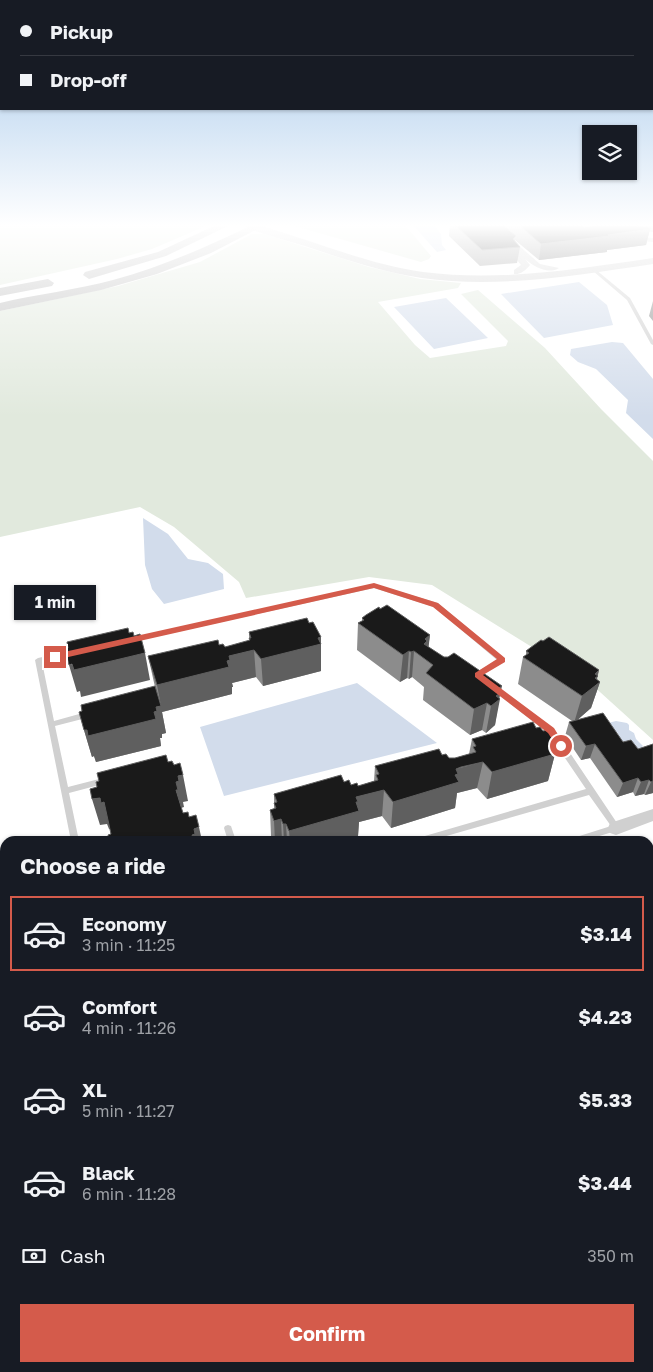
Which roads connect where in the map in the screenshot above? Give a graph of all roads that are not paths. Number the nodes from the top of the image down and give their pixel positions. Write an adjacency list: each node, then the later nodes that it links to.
1 (16, 289): 4 (main road)
2 (91, 289): 5 (main road)
3 (617, 289): 6 (lane)
4 (0, 292)
5 (0, 307)
6 (653, 344)
7 (121, 642): 13 (lane)
8 (84, 650): 10 (lane)
9 (96, 712): 10 (lane)
10 (51, 724): 12 (lane)
11 (111, 779): 12 (lane)
12 (65, 791): 17 (lane)
13 (591, 791): 16 (lane); 19 (lane)
14 (653, 815): 16 (street)
15 (228, 828): 18 (lane)
16 (616, 828): 20 (lane)
17 (74, 836)
18 (230, 836)
19 (435, 836)
20 (590, 836)

